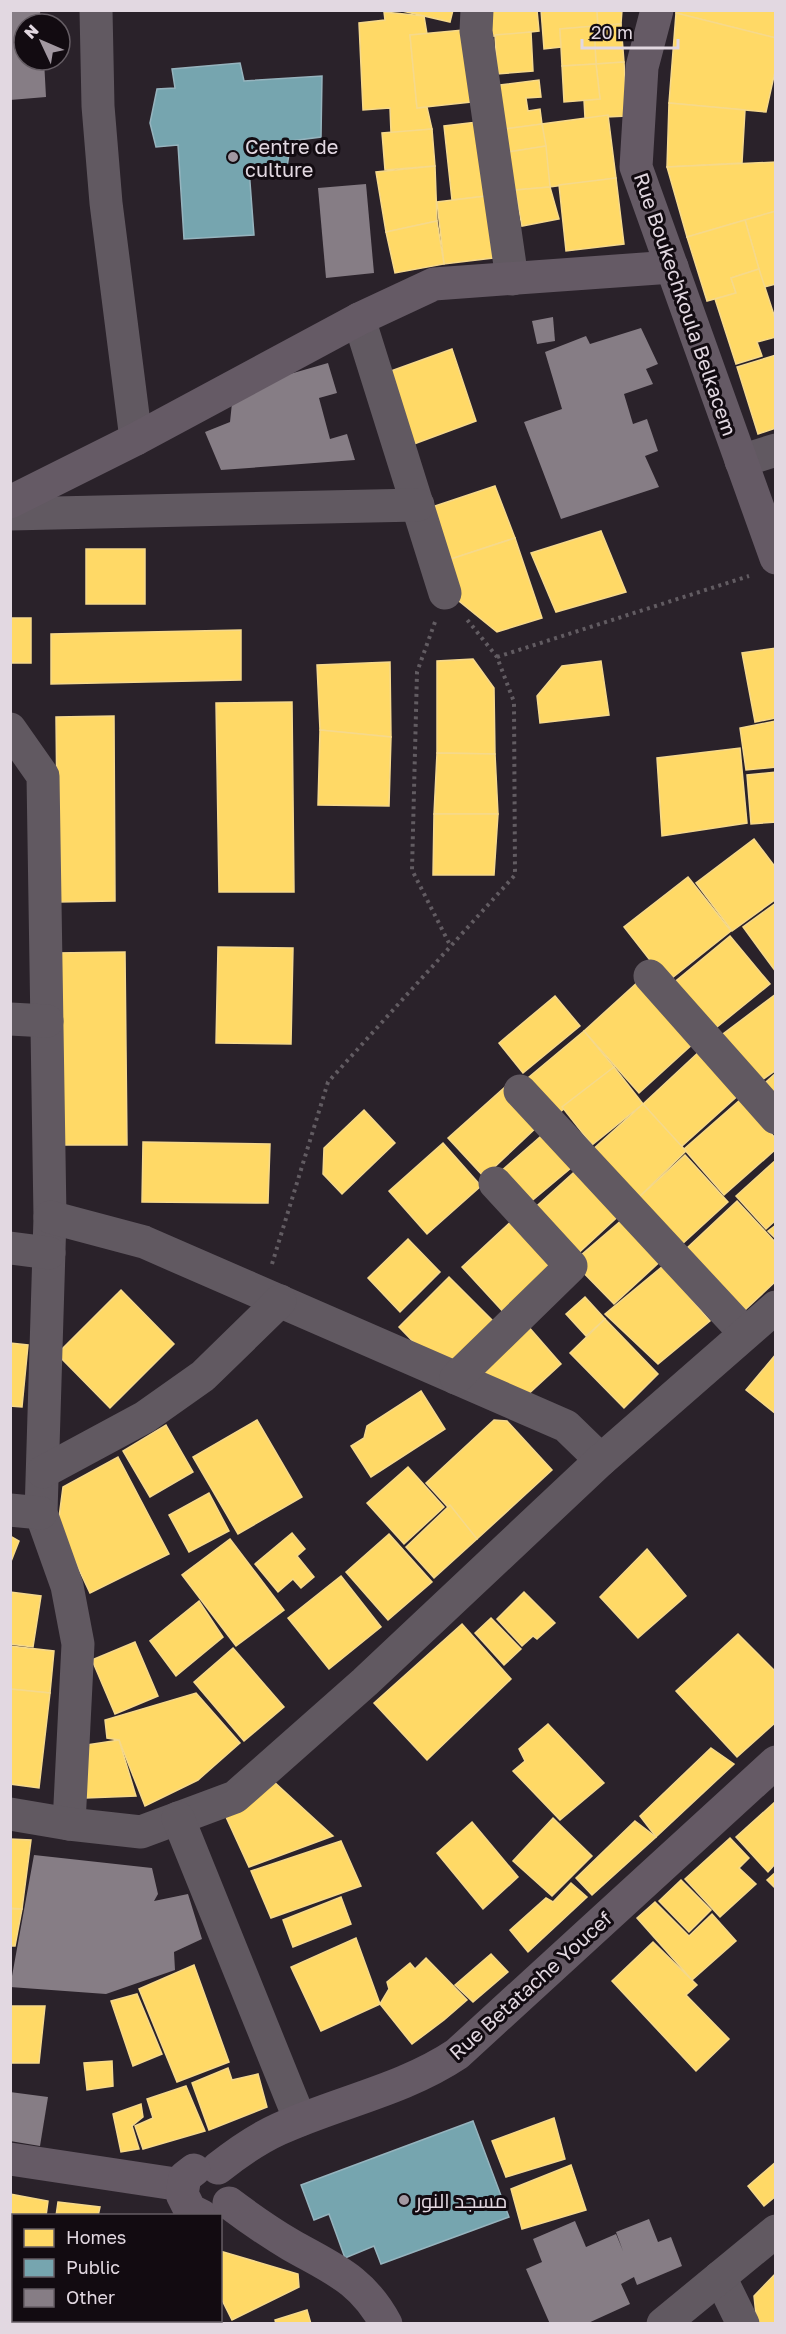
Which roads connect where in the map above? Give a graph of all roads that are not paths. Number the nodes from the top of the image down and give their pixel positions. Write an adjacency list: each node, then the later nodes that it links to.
1 (96, 10): 7 (street)
2 (477, 10): 5 (street)
3 (657, 10): 4 (street, Rue Boukechkoula Belkacem)
4 (672, 267): 5 (street); 9 (street, Rue Boukechkoula Belkacem)
5 (512, 279): 6 (street)
6 (359, 319): 7 (street); 11 (street)
7 (136, 439): 10 (street)
8 (776, 450): 9 (street)
9 (741, 462): 13 (street, Rue Boukechkoula Belkacem)
10 (10, 502)
11 (418, 505): 12 (street); 14 (street)
12 (10, 514)
13 (764, 566)
14 (445, 593)
15 (10, 729): 18 (street)
16 (650, 976): 20 (street)
17 (10, 1019): 18 (street)
18 (47, 1021): 22 (street)
19 (520, 1091): 27 (street)
20 (776, 1118)
21 (495, 1183): 28 (street)
22 (50, 1217): 24 (street); 25 (street)
23 (10, 1248): 24 (street)
24 (49, 1253): 30 (street)
25 (272, 1298): 28 (street); 30 (street)
26 (776, 1307): 27 (street)
27 (745, 1333): 29 (street)
28 (456, 1378): 29 (street)
29 (601, 1460): 34 (street)
30 (43, 1472): 31 (street)
31 (26, 1511): 35 (street)
32 (776, 1762): 36 (street, Rue Betatache Youcef)
33 (10, 1814): 35 (street)
34 (178, 1818): 35 (street); 36 (street)
35 (69, 1824)
36 (300, 2120): 38 (street, Rue Betatache Youcef)
37 (10, 2159): 39 (street)
38 (218, 2168): 39 (street); 40 (street)
39 (182, 2185): 40 (street)
40 (214, 2211): 43 (street)
41 (776, 2231): 42 (street)
42 (720, 2277): 44 (street); 45 (street)
43 (386, 2324)
44 (663, 2324)
45 (743, 2324)

